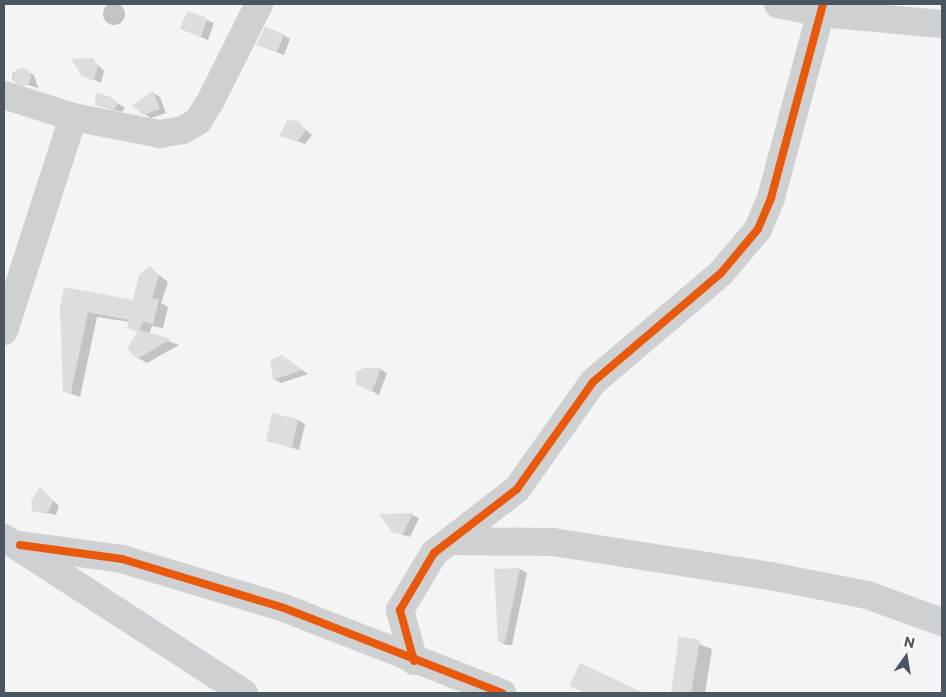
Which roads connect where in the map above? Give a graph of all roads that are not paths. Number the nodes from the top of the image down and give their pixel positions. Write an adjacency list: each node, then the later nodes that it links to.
1 (259, 4): 6 (street)
2 (778, 4): 3 (street)
3 (822, 8): 4 (street); 8 (street)
4 (942, 24)
5 (4, 94): 6 (street)
6 (73, 117): 7 (street)
7 (4, 331)
8 (450, 541): 10 (street); 11 (street)
9 (12, 542): 11 (street); 12 (main road)
10 (942, 622)
11 (414, 661): 13 (street)
12 (244, 693)
13 (502, 693)

